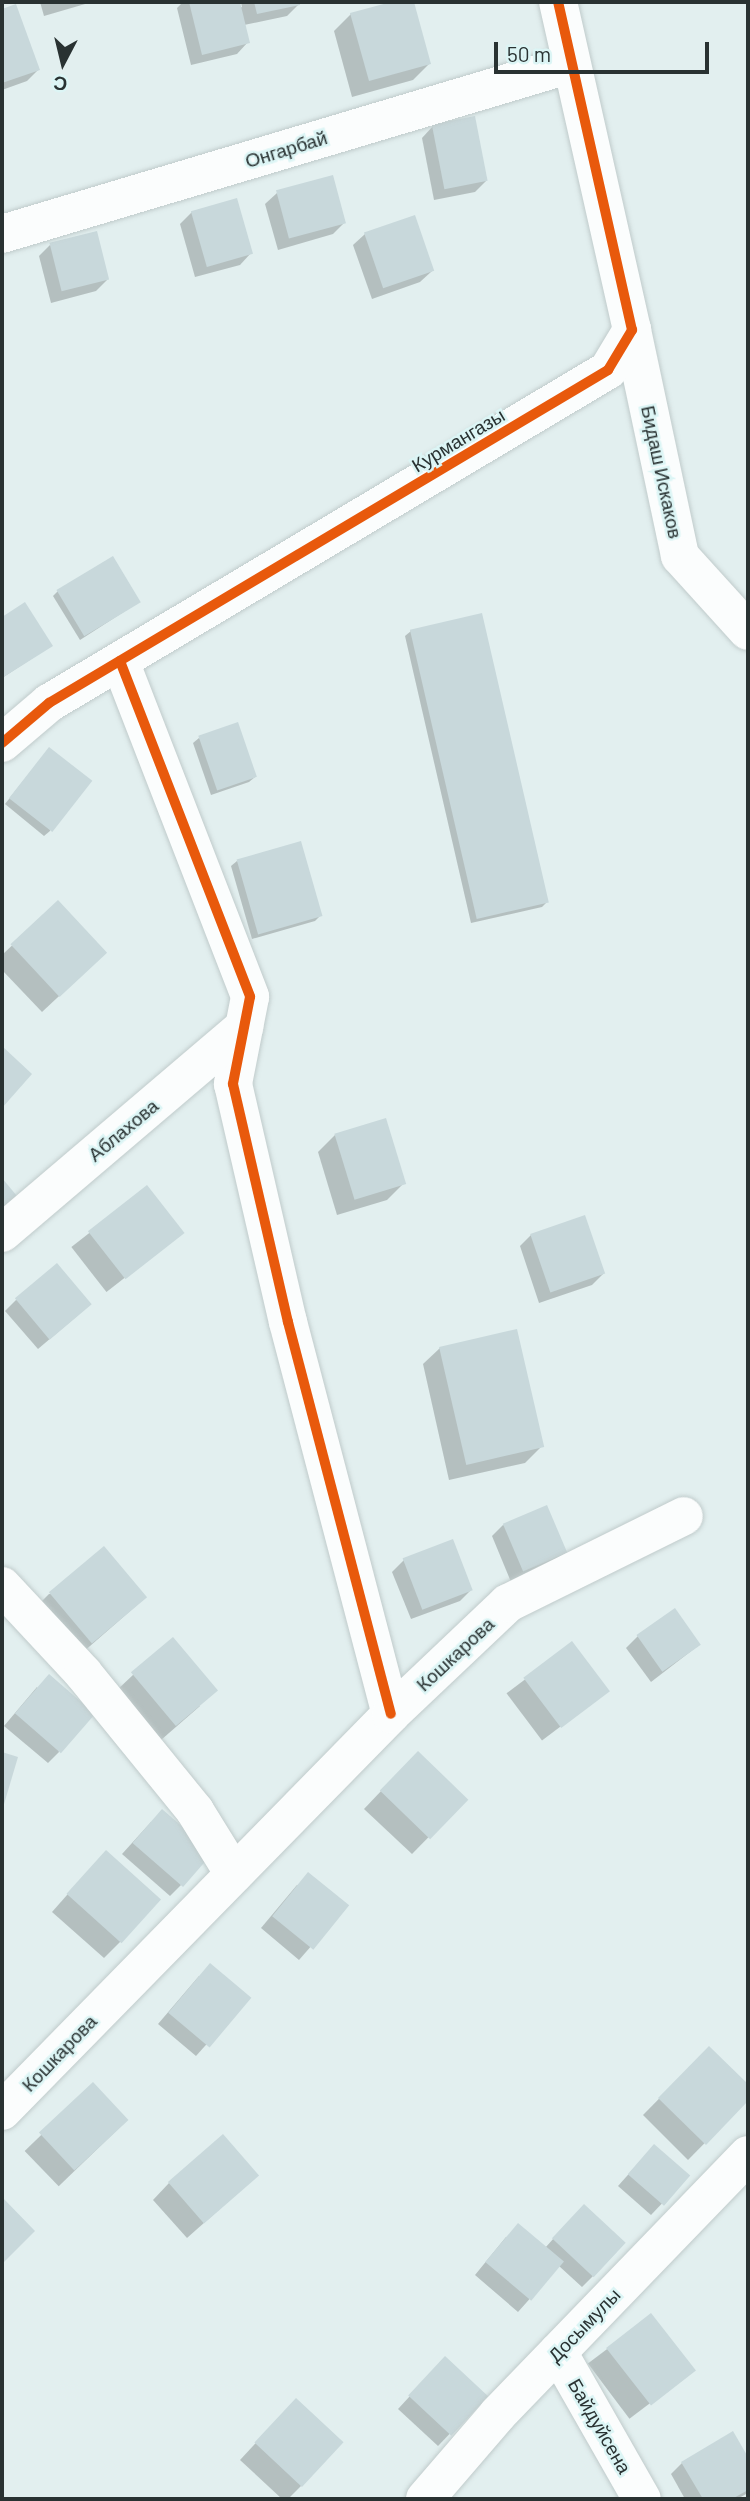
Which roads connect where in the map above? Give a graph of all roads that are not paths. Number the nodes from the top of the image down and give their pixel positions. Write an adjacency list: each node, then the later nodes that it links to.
1 (558, 2): 2 (street)
2 (571, 64): 3 (street, Онгарбай); 4 (street)
3 (2, 234)
4 (632, 330): 5 (street, Бидаш Искаков); 6 (street, Курмангазы)
5 (748, 631)
6 (120, 661): 7 (street, Курмангазы); 8 (street)
7 (2, 743)
8 (244, 1027): 9 (street, Аблахова); 12 (street)
9 (2, 1233)
10 (684, 1516): 12 (street, Кошкарова)
11 (2, 1586): 13 (street)
12 (391, 1714): 13 (street, Кошкарова)
13 (234, 1874): 14 (street, Кошкарова)
14 (2, 2111)
15 (748, 2155): 16 (street, Досымулы)
16 (558, 2352): 17 (street, Досымулы); 18 (street, Байдуйсена)
17 (425, 2499)
18 (642, 2499)

